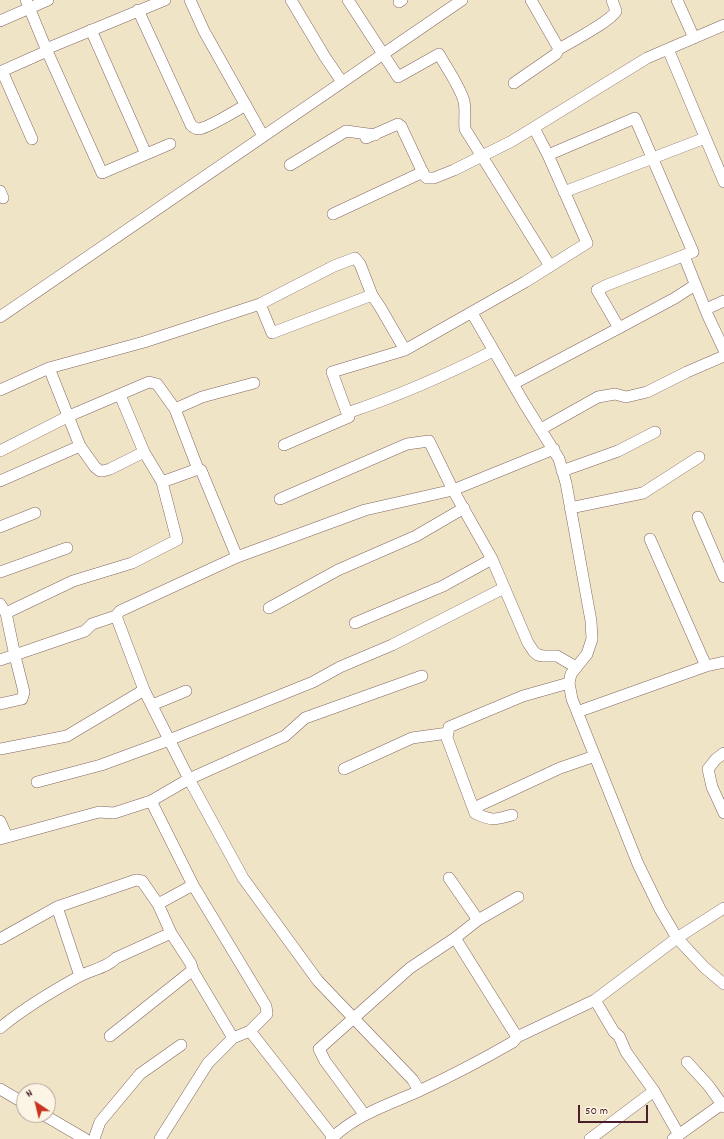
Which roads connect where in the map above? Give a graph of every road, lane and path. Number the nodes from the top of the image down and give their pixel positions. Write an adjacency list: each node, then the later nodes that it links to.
1 (48, 0): 10 (street)
2 (165, 0): 11 (street)
3 (190, 0): 23 (street)
4 (291, 0): 21 (street)
5 (348, 0): 19 (street)
6 (462, 0): 19 (street)
7 (531, 0): 16 (street)
8 (612, 0): 16 (street)
9 (678, 0): 15 (street)
10 (28, 4): 12 (street); 18 (street)
11 (138, 10): 14 (street); 23 (street)
12 (0, 21)
13 (724, 25): 15 (street)
14 (92, 30): 18 (street); 29 (street)
15 (694, 38): 17 (street)
16 (559, 49): 22 (street)
17 (668, 49): 24 (street); 27 (street)
18 (47, 50): 20 (street); 29 (street)
19 (382, 54): 21 (street); 31 (street)
20 (1, 72): 26 (street)
21 (342, 82): 25 (street)
22 (514, 83)
23 (246, 105): 25 (street)
24 (534, 128): 30 (street); 31 (street)
25 (263, 136): 46 (street)
26 (32, 138)
27 (705, 138): 32 (street); 35 (street)
28 (170, 144): 29 (street)
29 (146, 154)
30 (548, 155): 32 (street); 36 (street)
31 (482, 156): 34 (street); 39 (street)
32 (653, 158): 36 (street); 38 (street)
33 (290, 165): 34 (street)
34 (423, 172): 37 (street)
35 (724, 182)
36 (564, 192): 39 (street)
37 (333, 214)
38 (684, 256): 40 (street); 47 (street)
39 (550, 266): 45 (street)
40 (696, 285): 44 (street); 47 (street)
41 (372, 295): 43 (street); 43 (street); 48 (street)
42 (724, 301): 44 (street)
43 (260, 304): 52 (street)
44 (706, 309): 50 (street)
45 (472, 312): 48 (street); 49 (street)
46 (0, 317)
47 (619, 328): 54 (street)
48 (404, 350): 58 (street)
49 (493, 350): 54 (street); 58 (street)
50 (724, 350)
51 (724, 356): 60 (street)
52 (49, 368): 55 (street); 59 (street)
53 (254, 383): 57 (street)
54 (513, 384): 60 (street)
55 (0, 390)
56 (120, 395): 57 (street); 59 (street); 66 (street)
57 (175, 409): 68 (street)
58 (347, 413): 62 (street)
59 (69, 416): 63 (street); 65 (street)
60 (541, 429): 64 (street)
61 (655, 432): 69 (street)
62 (284, 445)
63 (80, 446): 66 (street); 70 (street)
64 (554, 449): 69 (street); 72 (street)
65 (0, 451)
66 (144, 452): 71 (street)
67 (699, 457): 75 (street)
68 (198, 469): 71 (street); 81 (street)
69 (562, 471): 75 (street)
70 (0, 481)
71 (162, 482): 88 (street)
72 (453, 490): 73 (street); 74 (street); 81 (street)
73 (280, 499)
74 (464, 508): 82 (street); 87 (street)
75 (570, 508): 95 (street)
76 (35, 513): 78 (street)
77 (698, 517): 84 (street)
78 (0, 527)
79 (650, 539): 94 (street)
80 (67, 548): 83 (street)
81 (237, 557): 89 (street)
82 (492, 559): 85 (street); 90 (street)
83 (0, 572)
84 (724, 577)
85 (504, 588): 95 (street); 104 (street)
86 (0, 604): 88 (street)
87 (270, 608)
88 (6, 613): 91 (street)
89 (116, 616): 91 (street); 98 (street)
90 (355, 623)
91 (14, 656): 92 (street); 100 (street)
92 (0, 660)
93 (724, 662): 94 (street)
94 (706, 666): 102 (street)
95 (576, 667): 97 (street)
96 (422, 676): 109 (street)
97 (569, 684): 102 (street); 103 (street)
98 (144, 690): 101 (street); 105 (street)
99 (186, 691): 101 (street)
100 (0, 704)
101 (152, 705): 104 (street)
102 (577, 712): 107 (street)
103 (448, 733): 108 (street); 112 (street)
104 (169, 740): 109 (street); 110 (street)
105 (0, 749)
106 (724, 753): 113 (street)
107 (595, 756): 112 (street); 126 (street)
108 (344, 769)
109 (188, 780): 111 (street); 132 (street)
110 (37, 782)
111 (151, 801): 116 (street); 118 (street)
112 (474, 808): 114 (street)
113 (724, 813)
114 (512, 815)
115 (0, 821): 116 (street)
116 (3, 838)
117 (449, 878): 123 (street)
118 (193, 885): 120 (street); 134 (street)
119 (518, 897): 123 (street)
120 (158, 904): 121 (street); 124 (street)
121 (57, 907): 127 (street); 129 (street)
122 (724, 908): 126 (street)
123 (478, 920): 125 (street)
124 (171, 933): 128 (street); 129 (street)
125 (455, 938): 132 (street); 136 (street)
126 (677, 938): 130 (street); 131 (street)
127 (0, 939)
128 (193, 971): 135 (street); 137 (street)
129 (80, 976): 133 (street)
130 (724, 984)
131 (595, 1000): 136 (street); 142 (street)
132 (352, 1018): 141 (street); 145 (street)
133 (0, 1028)
134 (250, 1031): 137 (street); 148 (street)
135 (110, 1036)
136 (517, 1037): 141 (street)
137 (233, 1038): 151 (street)
138 (181, 1045): 150 (street)
139 (687, 1062): 144 (street)
140 (0, 1089): 143 (street)
141 (419, 1091): 145 (street)
142 (654, 1091): 147 (street); 152 (street)
143 (16, 1098)
144 (723, 1106): 147 (street)
145 (364, 1114): 148 (street)
146 (56, 1122): 149 (street)
147 (676, 1137)
148 (332, 1138)
149 (85, 1139)
150 (94, 1139)
151 (160, 1139)
152 (590, 1139)

